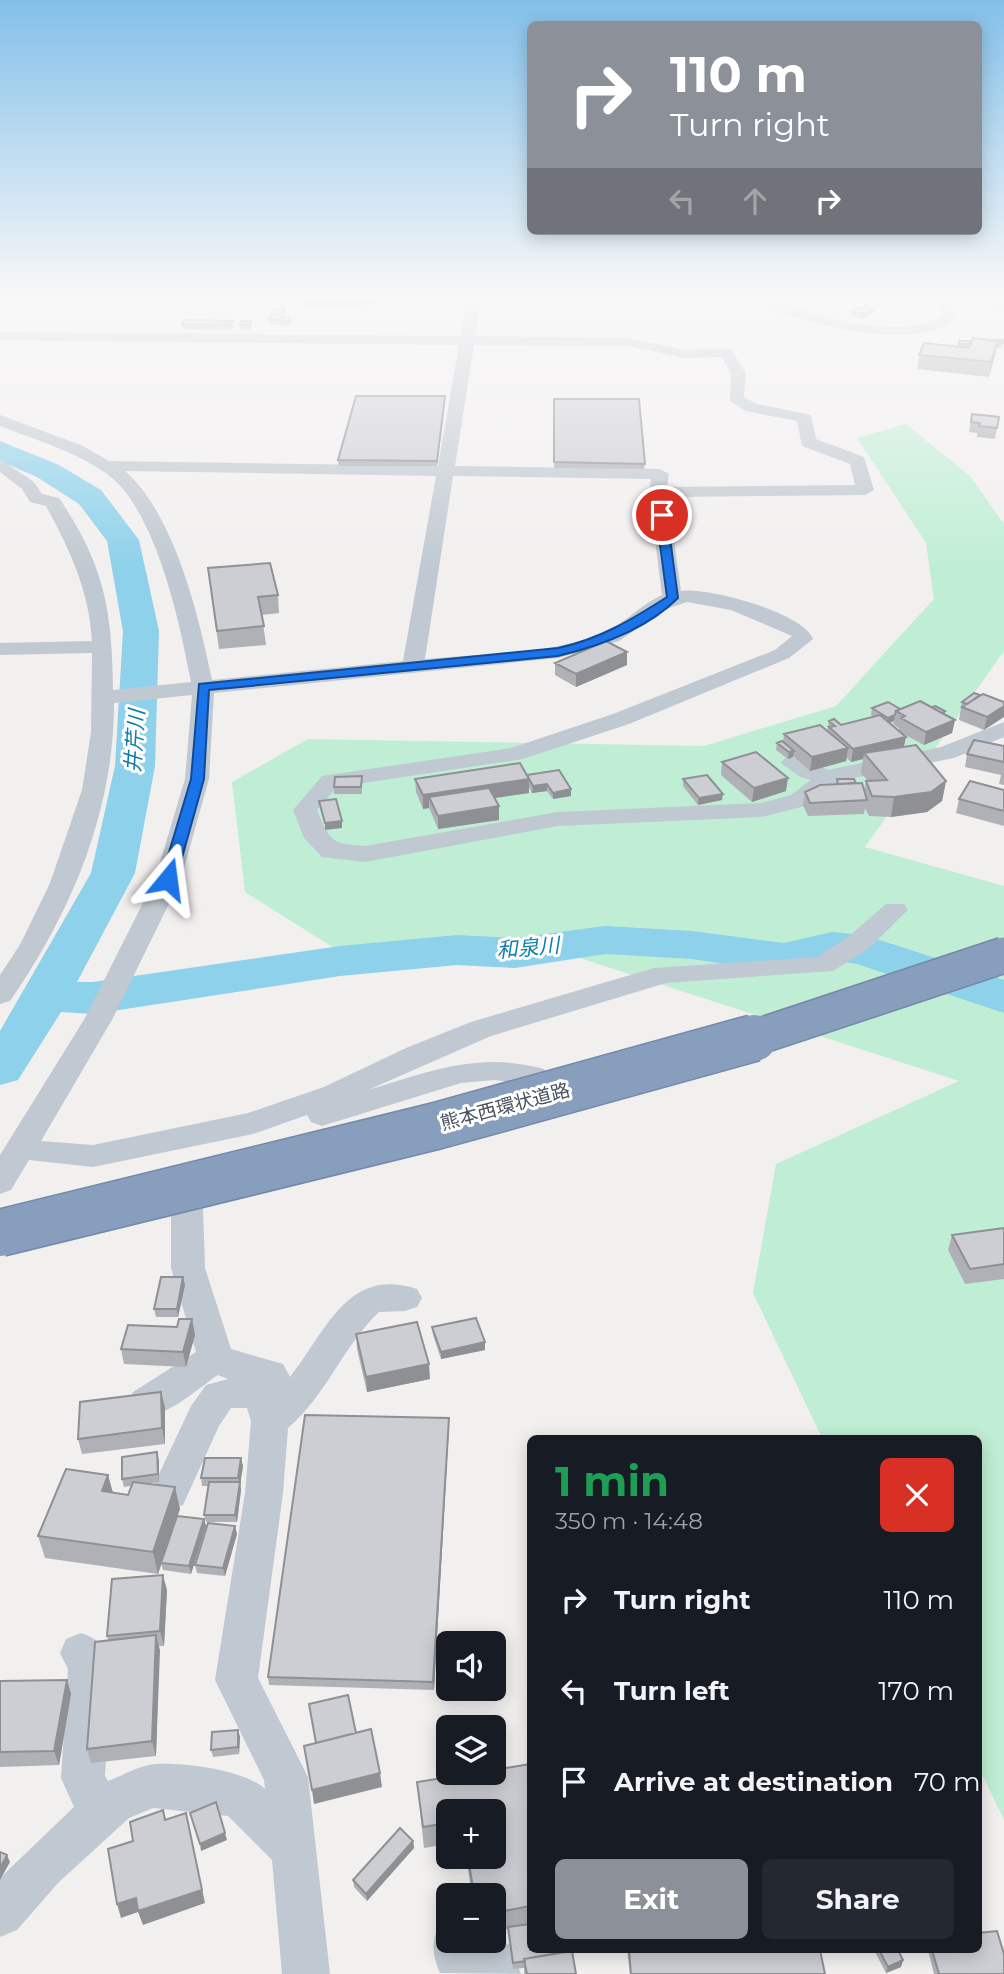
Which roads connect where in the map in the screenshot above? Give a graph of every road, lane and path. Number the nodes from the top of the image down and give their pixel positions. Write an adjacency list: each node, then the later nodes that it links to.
1 (460, 386): 6 (street)
2 (739, 386): 8 (street)
3 (0, 421): 5 (street)
4 (0, 464): 9 (street)
5 (107, 466): 6 (street); 14 (street)
6 (447, 471): 8 (street); 13 (street)
7 (27, 472): 9 (street)
8 (658, 492): 10 (street)
9 (53, 502): 11 (street)
10 (672, 598): 13 (street); 18 (street)
11 (103, 647): 12 (street); 15 (street)
12 (0, 649)
13 (413, 665): 14 (street)
14 (203, 687): 15 (street); 25 (street)
15 (105, 698): 21 (street)
16 (1004, 729): 18 (street)
17 (793, 763): 18 (street)
18 (829, 777)
19 (895, 910): 23 (street)
20 (1004, 955): 29 (highway, 熊本西環状道路, bridge)
21 (0, 995)
22 (533, 1076): 23 (street)
23 (253, 1123): 24 (street)
24 (168, 1143): 25 (street); 26 (street)
25 (22, 1146): 27 (street)
26 (179, 1174)
27 (0, 1181)
28 (187, 1208): 31 (street)
29 (0, 1233)
30 (405, 1298): 33 (street)
31 (216, 1358): 32 (street); 33 (street)
32 (146, 1403)
33 (278, 1414): 34 (street); 37 (street)
34 (169, 1493)
35 (81, 1653): 36 (street)
36 (100, 1813): 37 (street); 38 (street)
37 (294, 1850): 40 (street)
38 (0, 1913)
39 (457, 1953): 41 (street)
40 (306, 1974)
41 (497, 1974)

